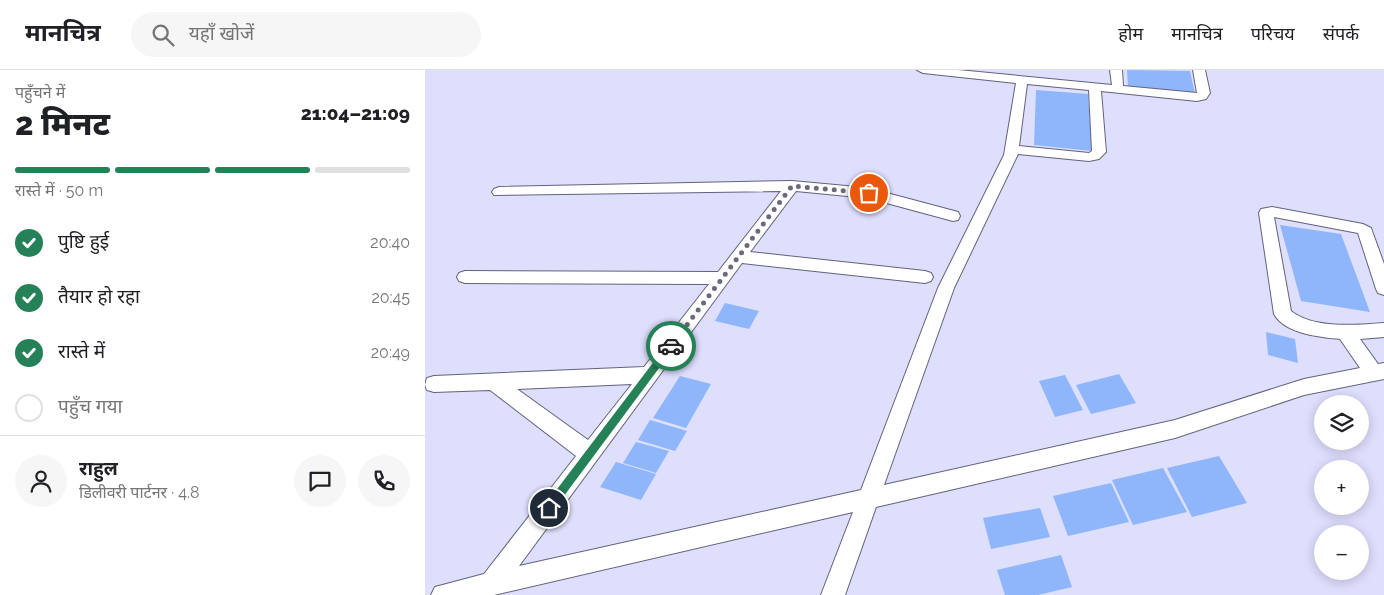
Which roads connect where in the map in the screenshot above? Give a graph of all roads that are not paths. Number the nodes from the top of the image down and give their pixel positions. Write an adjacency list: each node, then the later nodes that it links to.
1 (923, 70): 4 (street)
2 (1116, 70): 6 (street)
3 (1199, 70): 6 (street)
4 (1015, 77): 5 (street); 7 (street)
5 (1095, 88): 6 (street); 7 (street)
6 (1118, 90)
7 (1012, 149): 23 (street)
8 (792, 186): 9 (street); 10 (street); 11 (street)
9 (499, 192)
10 (953, 216)
11 (739, 258): 13 (street); 14 (street)
12 (465, 277): 14 (street)
13 (925, 277)
14 (723, 278): 19 (street)
15 (1384, 289): 17 (street)
16 (1384, 330): 17 (street)
17 (1345, 332): 18 (street)
18 (1379, 372): 23 (street)
19 (649, 375): 20 (street); 22 (street)
20 (494, 382): 21 (street); 22 (street)
21 (434, 384)
22 (589, 454): 24 (street)
23 (869, 499): 24 (street); 26 (street)
24 (492, 584): 25 (street)
25 (443, 595)
26 (833, 595)

